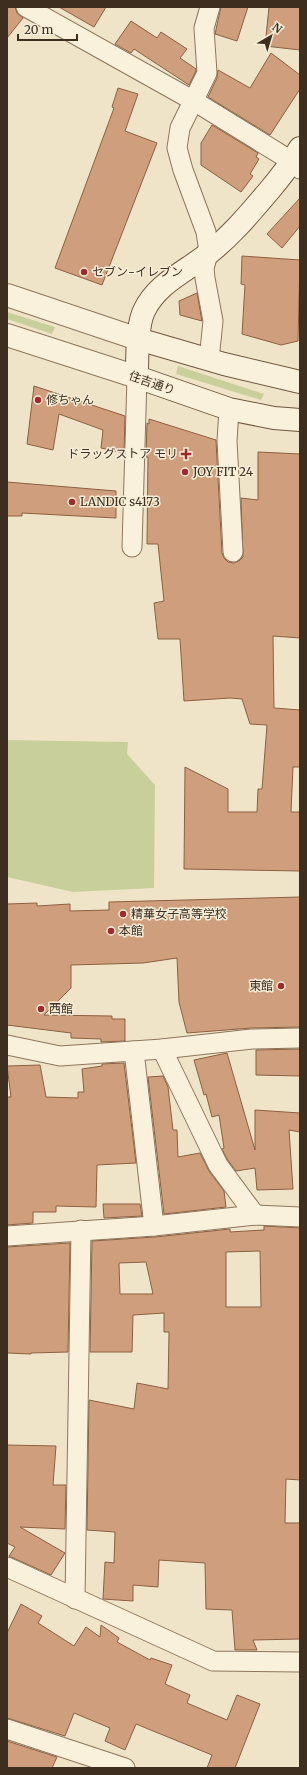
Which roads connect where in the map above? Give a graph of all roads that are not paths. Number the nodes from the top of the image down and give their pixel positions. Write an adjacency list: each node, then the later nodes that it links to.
1 (26, 7): 3 (street)
2 (210, 7): 3 (street)
3 (194, 101): 4 (street); 5 (street)
4 (298, 159): 5 (main road)
5 (208, 254): 8 (main road); 9 (street)
6 (7, 295): 8 (main road)
7 (7, 335): 10 (main road, 住吉通り)
8 (138, 339): 9 (main road); 10 (main road)
9 (209, 360): 11 (main road)
10 (137, 377): 12 (main road, 住吉通り); 14 (street)
11 (300, 382)
12 (229, 409): 13 (main road, 住吉通り); 15 (street)
13 (300, 420)
14 (132, 547)
15 (233, 552)
16 (300, 1038): 18 (street)
17 (7, 1045): 19 (street)
18 (162, 1049): 19 (street); 20 (street)
19 (134, 1051): 22 (street)
20 (256, 1215): 21 (street); 22 (street)
21 (300, 1217)
22 (154, 1226): 23 (street)
23 (81, 1230): 24 (street); 26 (street)
24 (7, 1236)
25 (7, 1567): 26 (street)
26 (75, 1599): 27 (street)
27 (300, 1662)
28 (7, 1729): 29 (street)
29 (125, 1768)

